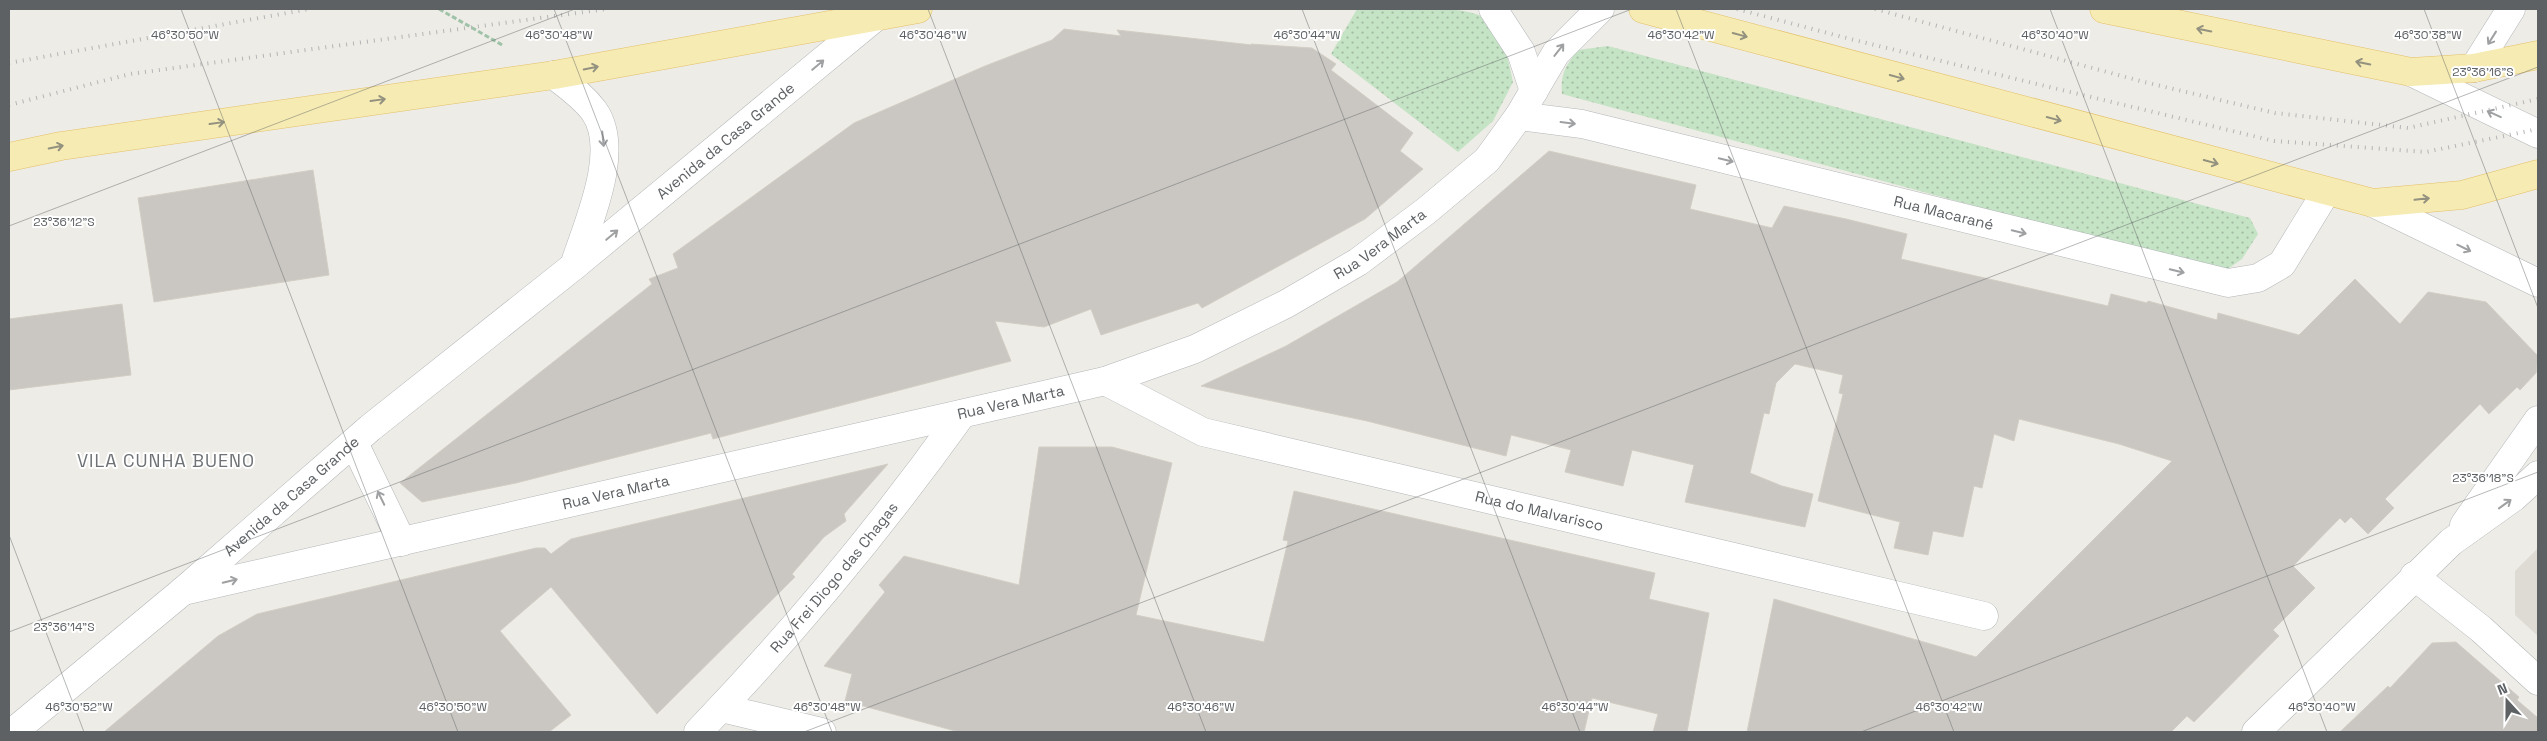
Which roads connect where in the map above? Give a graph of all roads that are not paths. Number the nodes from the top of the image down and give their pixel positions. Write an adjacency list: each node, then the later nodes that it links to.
1 (918, 9): 7 (main road)
2 (1493, 9): 12 (street)
3 (1600, 9): 12 (street, Rua Vera Marta, one-way to 3)
4 (1643, 9): 17 (main road, one-way to 17)
5 (2511, 9): 9 (street, one-way to 9)
6 (2118, 11): 10 (main road, one-way to 6)
7 (878, 15): 11 (main road, one-way to 7); 19 (street, Avenida da Casa Grande, one-way to 7)
8 (2538, 55): 9 (main road)
9 (2474, 68): 10 (main road)
10 (2411, 72): 14 (street, one-way to 10)
11 (554, 75): 15 (main road, one-way to 11); 19 (street, one-way to 19)
12 (1534, 91): 13 (street, Rua Vera Marta)
13 (1519, 116): 17 (street, Rua Macarané, one-way to 17); 21 (street, Rua Vera Marta)
14 (2538, 134)
15 (9, 158)
16 (2538, 174): 18 (main road, one-way to 16)
17 (2326, 192): 18 (main road)
18 (2373, 203): 20 (street, one-way to 20)
19 (574, 266): 24 (street, Avenida da Casa Grande)
20 (2538, 284)
21 (1105, 381): 22 (street, Rua Vera Marta); 30 (street, Rua do Malvarisco)
22 (962, 414): 26 (street, Rua Vera Marta); 32 (street, Rua Frei Diogo das Chagas)
23 (2538, 420): 27 (street)
24 (354, 443): 26 (street, one-way to 24); 29 (street, Avenida da Casa Grande)
25 (2538, 475): 27 (street, one-way to 25)
26 (402, 542): 29 (street, Rua Vera Marta, one-way to 26)
27 (2451, 542): 28 (street)
28 (2414, 576): 31 (street); 36 (street)
29 (183, 592): 33 (street, Avenida da Casa Grande)
30 (1984, 616)
31 (2538, 682)
32 (721, 708): 34 (street, Rua Frei Diogo das Chagas); 35 (street)
33 (13, 732)
34 (698, 732)
35 (822, 732)
36 (2256, 732)

